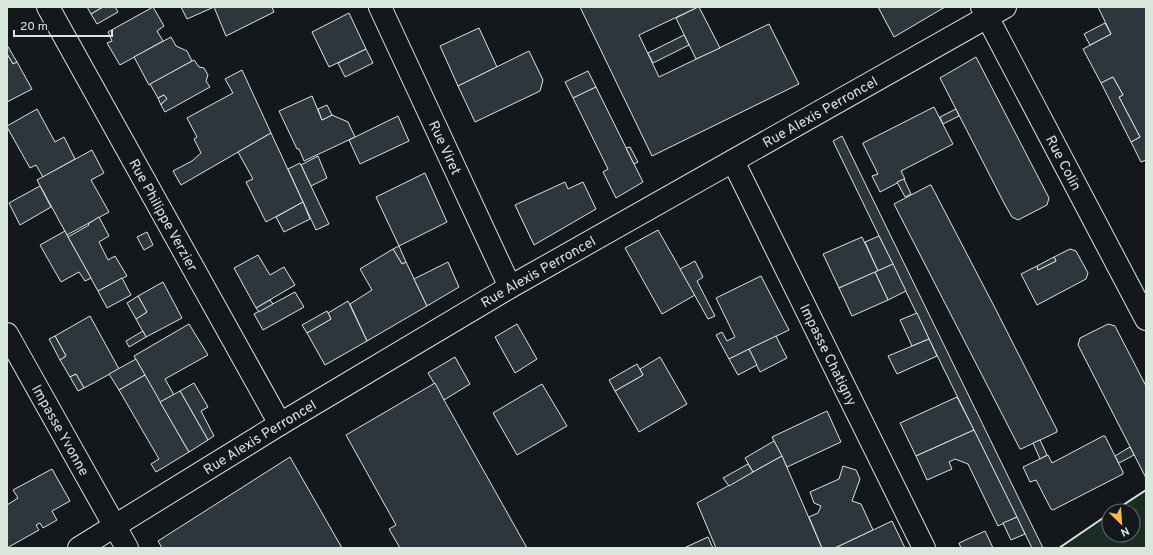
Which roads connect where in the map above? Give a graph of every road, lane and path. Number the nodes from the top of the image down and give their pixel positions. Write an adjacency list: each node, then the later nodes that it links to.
1 (48, 7): 8 (street, Rue Philippe Verzier)
2 (380, 7): 5 (street, Rue Viret)
3 (992, 10): 4 (street, Rue Alexis Perroncel); 6 (street, Rue Colin)
4 (733, 161): 5 (street, Rue Alexis Perroncel); 12 (street, Impasse Chatigny)
5 (510, 287): 8 (street, Rue Alexis Perroncel)
6 (1146, 319)
7 (7, 334): 9 (street, Impasse Yvonne)
8 (280, 424): 9 (street, Rue Alexis Perroncel)
9 (114, 526): 10 (street, Rue Alexis Perroncel); 11 (street, Impasse Yvonne)
10 (79, 548)
11 (127, 548)
12 (924, 548)

